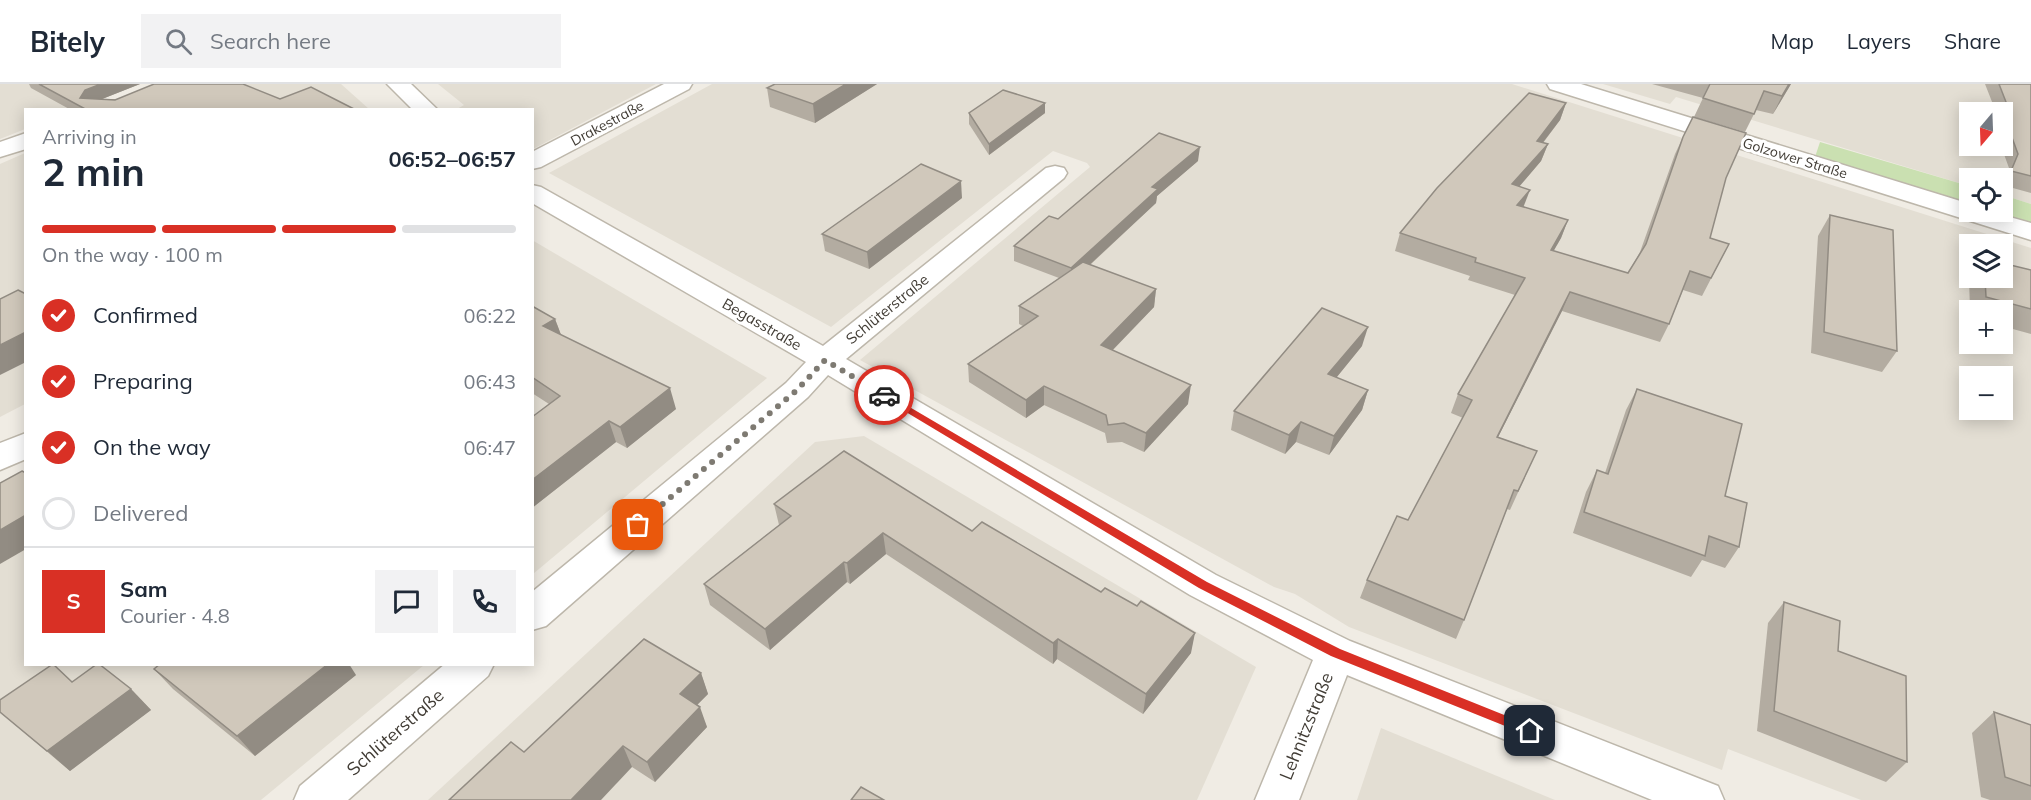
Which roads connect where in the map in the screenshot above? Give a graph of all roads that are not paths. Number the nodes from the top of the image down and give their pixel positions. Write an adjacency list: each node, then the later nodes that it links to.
1 (398, 84): 4 (street)
2 (681, 84): 7 (street, Drakestraße)
3 (1558, 84): 10 (street, Golzower Straße)
4 (425, 108)
5 (24, 141): 6 (street)
6 (0, 150)
7 (534, 161)
8 (1055, 173): 11 (street, Schlüterstraße)
9 (534, 193): 11 (street, Begasstraße)
10 (2031, 232)
11 (825, 360): 14 (street, Schlüterstraße); 15 (street, Begasstraße)
12 (24, 445): 13 (street)
13 (0, 458)
14 (534, 613)
15 (1336, 653): 18 (street, Lehnitzstraße); 19 (street, Begasstraße)
16 (472, 666): 17 (street, Schlüterstraße)
17 (316, 800)
18 (1277, 800)
19 (1702, 800)

